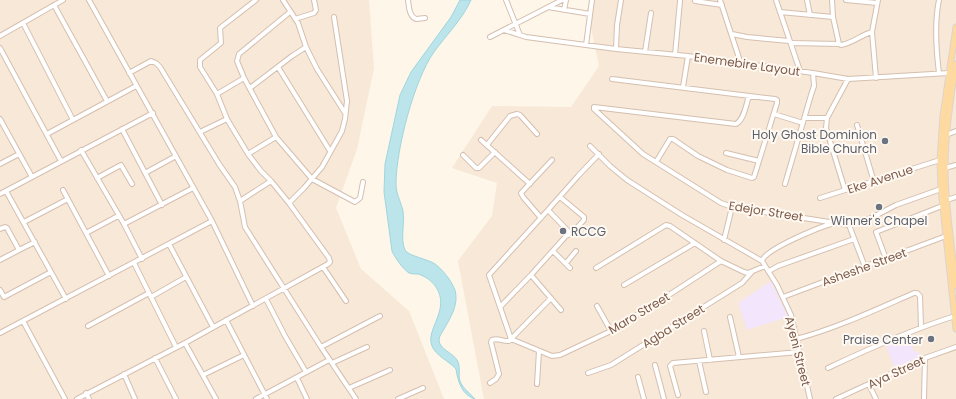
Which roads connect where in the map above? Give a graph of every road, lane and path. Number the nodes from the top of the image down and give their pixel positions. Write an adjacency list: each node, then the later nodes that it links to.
1 (63, 0): 21 (street)
2 (89, 0): 56 (street)
3 (256, 0): 68 (street)
4 (283, 0): 25 (street)
5 (314, 0): 33 (street)
6 (408, 0): 32 (street)
7 (506, 0): 35 (street)
8 (562, 0): 23 (street)
9 (566, 0): 24 (street)
10 (592, 0): 28 (street)
11 (622, 0): 48 (street)
12 (720, 0): 22 (street)
13 (776, 0): 27 (street)
14 (807, 0): 29 (street)
15 (832, 0): 30 (street)
16 (846, 0): 20 (street)
17 (939, 0): 58 (street)
18 (680, 1): 50 (street)
19 (696, 1): 22 (street)
20 (878, 2): 38 (street)
21 (54, 5): 34 (street); 70 (street)
22 (722, 5): 39 (street)
23 (548, 7): 24 (street); 35 (street)
24 (564, 10): 28 (street)
25 (290, 12): 33 (street); 60 (street)
26 (651, 12): 49 (street)
27 (780, 12): 29 (street); 43 (street)
28 (590, 14): 45 (street)
29 (810, 15): 30 (street)
30 (833, 17): 44 (street)
31 (334, 18): 72 (street)
32 (425, 18)
33 (295, 19): 46 (street)
34 (23, 23): 41 (street); 78 (street)
35 (515, 25): 37 (street); 40 (street)
36 (956, 27): 59 (main road)
37 (504, 30): 40 (street, Enemebire Layout); 42 (street)
38 (872, 32): 44 (street); 62 (street)
39 (732, 34): 43 (street); 52 (street)
40 (520, 35): 45 (street, Enemebire Layout)
41 (0, 36)
42 (490, 37)
43 (790, 42): 44 (street); 55 (street)
44 (839, 44)
45 (586, 45): 48 (street, Enemebire Layout)
46 (306, 47): 54 (street); 72 (street)
47 (0, 48): 84 (street)
48 (616, 49): 49 (street, Enemebire Layout)
49 (645, 52): 50 (street, Enemebire Layout)
50 (675, 55): 51 (street, Enemebire Layout)
51 (688, 56): 52 (street, Enemebire Layout); 65 (street)
52 (741, 64): 55 (street, Enemebire Layout)
53 (956, 64): 67 (main road)
54 (278, 67): 66 (street); 92 (street)
55 (800, 71): 57 (street, Enemebire Layout)
56 (129, 73): 64 (street); 83 (street)
57 (813, 73): 63 (street, Enemebire Layout); 74 (street)
58 (939, 73): 59 (street, Enemebire Layout); 62 (street, Enemebire Layout)
59 (949, 73): 101 (main road)
60 (244, 78): 66 (street); 68 (street)
61 (612, 78): 65 (street)
62 (876, 78): 63 (street, Enemebire Layout)
63 (848, 80): 75 (street)
64 (136, 86): 70 (street); 71 (street)
65 (683, 87): 69 (street)
66 (250, 88): 87 (street)
67 (954, 93): 86 (main road)
68 (217, 94): 77 (street)
69 (749, 96): 73 (street); 104 (street, Edejor Street)
70 (107, 101): 78 (street)
71 (153, 113): 81 (street); 99 (street)
72 (346, 113): 92 (street)
73 (774, 114): 79 (street); 103 (street)
74 (805, 118): 75 (street); 79 (street)
75 (827, 118): 121 (street)
76 (0, 119): 95 (street)
77 (228, 119): 83 (street); 96 (street)
78 (73, 120): 84 (street)
79 (803, 123): 117 (street)
80 (857, 125): 114 (street)
81 (122, 129): 91 (street); 108 (street)
82 (956, 131): 86 (street)
83 (200, 132): 129 (street)
84 (47, 134): 102 (street)
85 (537, 134): 89 (street)
86 (946, 135): 107 (main road)
87 (276, 138): 96 (street); 111 (street)
88 (481, 140): 89 (street)
89 (487, 145): 93 (street)
90 (590, 146): 97 (street)
91 (81, 150): 102 (street); 110 (street)
92 (330, 151): 111 (street)
93 (495, 152): 98 (street); 116 (street)
94 (726, 153): 103 (street)
95 (19, 154): 105 (street); 109 (street)
96 (248, 154): 112 (street)
97 (599, 154): 124 (street); 147 (street)
98 (463, 155)
99 (176, 156): 108 (street); 118 (street)
100 (552, 160): 116 (street)
101 (940, 160): 114 (street, Eke Avenue); 119 (main road)
102 (62, 161): 109 (street)
103 (760, 161): 104 (street)
104 (656, 162): 133 (street, Edejor Street)
105 (0, 164)
106 (956, 165): 107 (street)
107 (945, 168): 128 (main road)
108 (145, 173): 131 (street)
109 (32, 177): 122 (street)
110 (97, 178): 115 (street); 135 (street)
111 (312, 179): 113 (street); 130 (street)
112 (271, 181): 129 (street); 130 (street)
113 (363, 182)
114 (874, 182): 121 (street, Eke Avenue)
115 (132, 184)
116 (530, 184): 136 (street)
117 (785, 184)
118 (193, 188): 131 (street); 138 (street)
119 (941, 189): 132 (main road); 141 (street, Edejor Street)
120 (63, 190): 127 (street)
121 (845, 190): 126 (street, Eke Avenue)
122 (6, 191): 123 (street); 137 (street)
123 (0, 194)
124 (560, 197): 134 (street); 144 (street)
125 (956, 197): 128 (street)
126 (820, 198)
127 (68, 199): 137 (street); 143 (street)
128 (947, 200): 173 (main road)
129 (240, 201): 174 (street)
130 (289, 203): 162 (street)
131 (162, 205): 140 (street)
132 (942, 206): 145 (main road); 155 (street)
133 (732, 208): 139 (street, Edejor Street); 147 (street)
134 (548, 210): 136 (street); 144 (street)
135 (118, 216): 140 (street); 143 (street)
136 (541, 218): 185 (street)
137 (24, 222): 148 (street)
138 (212, 222): 150 (street); 183 (street)
139 (836, 223): 141 (street, Edejor Street); 158 (street)
140 (124, 224): 154 (street)
141 (848, 225): 146 (street)
142 (0, 229): 153 (street)
143 (86, 233): 170 (street)
144 (571, 234): 152 (street)
145 (946, 236): 155 (street, Asheshe Street); 188 (main road)
146 (854, 239): 163 (street); 166 (street)
147 (724, 240): 158 (street)
148 (34, 242): 153 (street); 167 (street)
149 (695, 242): 157 (street); 165 (street); 172 (street)
150 (169, 244): 154 (street); 171 (street)
151 (576, 250): 159 (street)
152 (553, 251): 159 (street); 169 (street)
153 (16, 252): 156 (street)
154 (142, 259): 160 (street)
155 (886, 259): 163 (street, Asheshe Street)
156 (0, 260)
157 (721, 261): 168 (street); 196 (street, Maro Street)
158 (762, 261): 161 (street, Ayeni Street)
159 (566, 263): 164 (street)
160 (134, 264): 170 (street); 176 (street)
161 (765, 266): 166 (street, Ayeni Street); 168 (street, Agba Street)
162 (323, 267): 174 (street); 182 (street)
163 (864, 267): 177 (street, Asheshe Street)
164 (570, 268)
165 (596, 268)
166 (769, 271): 177 (street, Ayeni Street)
167 (51, 272): 178 (street); 179 (street)
168 (753, 272): 219 (street, Agba Street)
169 (531, 275): 180 (street); 185 (street)
170 (109, 276): 179 (street)
171 (186, 277): 176 (street); 193 (street)
172 (624, 285)
173 (956, 286)
174 (284, 289): 181 (street); 202 (street)
175 (0, 290): 178 (street)
176 (150, 295): 192 (street); 205 (street)
177 (782, 297): 200 (street, Ayeni Street)
178 (2, 298)
179 (66, 298): 191 (street)
180 (551, 298): 186 (street); 199 (street)
181 (266, 299): 183 (street); 218 (street)
182 (346, 302)
183 (254, 306): 190 (street)
184 (597, 306): 196 (street)
185 (500, 307): 199 (street)
186 (561, 310)
187 (380, 316): 202 (street)
188 (955, 316): 194 (street); 195 (main road)
189 (730, 317): 209 (street)
190 (226, 320): 193 (street); 208 (street)
191 (24, 321): 198 (street); 233 (street)
192 (88, 326)
193 (213, 327): 201 (street)
194 (921, 327): 200 (street); 216 (street)
195 (956, 329)
196 (611, 331): 206 (street, Maro Street)
197 (704, 331): 212 (street)
198 (0, 333)
199 (511, 339): 206 (street); 224 (street)
200 (796, 339): 207 (street, Ayeni Street)
201 (185, 343): 205 (street); 221 (street)
202 (321, 347): 213 (street)
203 (367, 347): 213 (street)
204 (956, 347): 211 (street, Aya Street)
205 (176, 348): 210 (street)
206 (540, 350): 225 (street)
207 (799, 352): 209 (street); 245 (street, Ayeni Street)
208 (244, 355): 221 (street); 232 (street)
209 (739, 357): 212 (street)
210 (155, 358): 220 (street); 237 (street)
211 (925, 358): 226 (street, Aya Street); 248 (street)
212 (710, 360): 214 (street)
213 (331, 361): 218 (street); 227 (street)
214 (699, 361): 229 (street); 231 (street)
215 (655, 365): 244 (street)
216 (828, 368)
217 (390, 370): 227 (street)
218 (306, 372): 222 (street)
219 (588, 373)
220 (124, 374): 230 (street); 236 (street)
221 (203, 375): 238 (street)
222 (297, 378): 232 (street); 240 (street)
223 (638, 378): 243 (street)
224 (490, 383)
225 (537, 384)
226 (869, 385): 246 (street, Aya Street); 247 (street)
227 (349, 388): 241 (street)
228 (423, 388): 242 (street)
229 (706, 392)
230 (86, 393): 234 (street); 235 (street)
231 (678, 395)
232 (266, 397): 239 (street)
233 (65, 399)
234 (77, 399)
235 (89, 399)
236 (135, 399)
237 (176, 399)
238 (216, 399)
239 (256, 399)
240 (307, 399)
241 (356, 399)
242 (398, 399)
243 (644, 399)
244 (664, 399)
245 (810, 399)
246 (836, 399)
247 (876, 399)
248 (924, 399)

